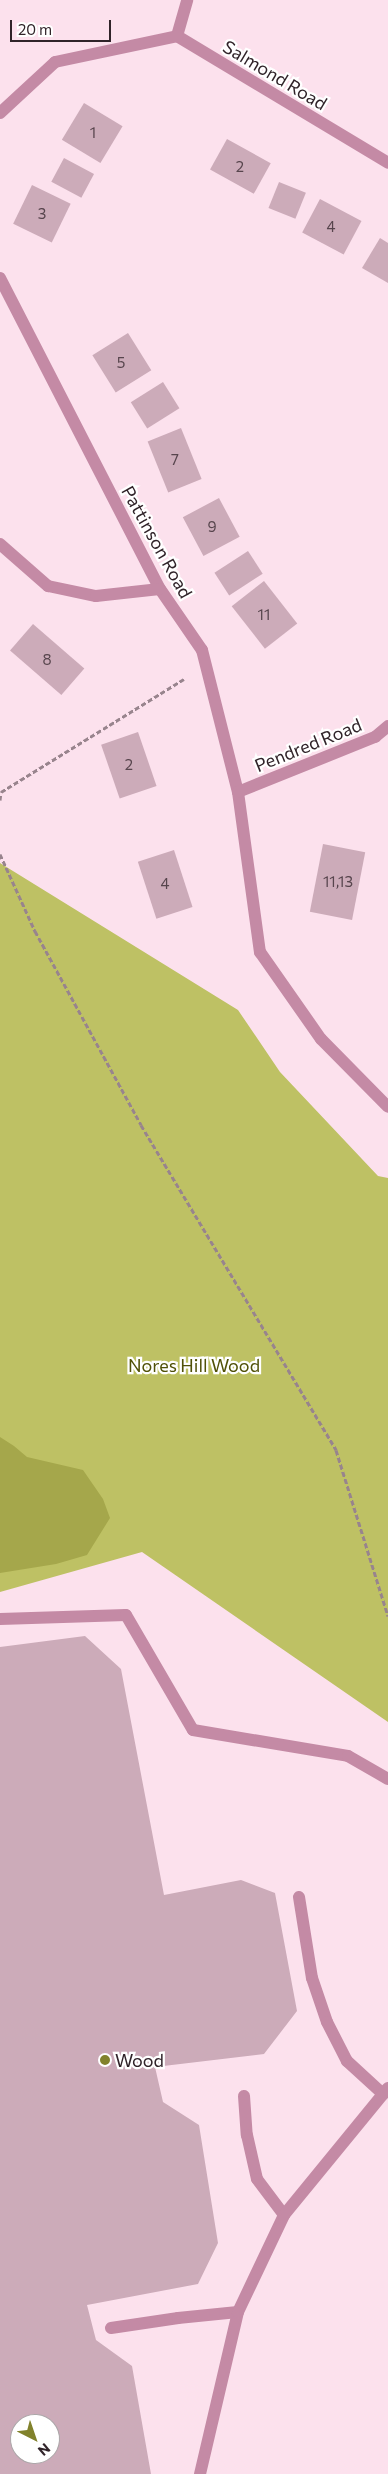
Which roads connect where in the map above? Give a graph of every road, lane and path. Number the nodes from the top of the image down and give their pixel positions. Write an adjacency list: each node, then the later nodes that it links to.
1 (187, 0): 2 (street)
2 (177, 36): 3 (street); 4 (street, Salmond Road)
3 (0, 113)
4 (388, 162)
5 (0, 278): 7 (street, Pattinson Road)
6 (0, 544): 7 (street)
7 (160, 589): 8 (street, Pattinson Road)
8 (206, 665): 10 (street, Pattinson Road); 11 (path)
9 (388, 726): 10 (street, Pendred Road)
10 (238, 792): 13 (street, Pattinson Road)
11 (0, 800)
12 (0, 854): 14 (path)
13 (388, 1107)
14 (388, 1616)
15 (0, 1619): 16 (street)
16 (388, 1780)
17 (299, 1897): 18 (street)
18 (386, 2091): 20 (street)
19 (244, 2096): 20 (street)
20 (284, 2215): 21 (street)
21 (238, 2312): 22 (street); 23 (street)
22 (111, 2328)
23 (200, 2474)

